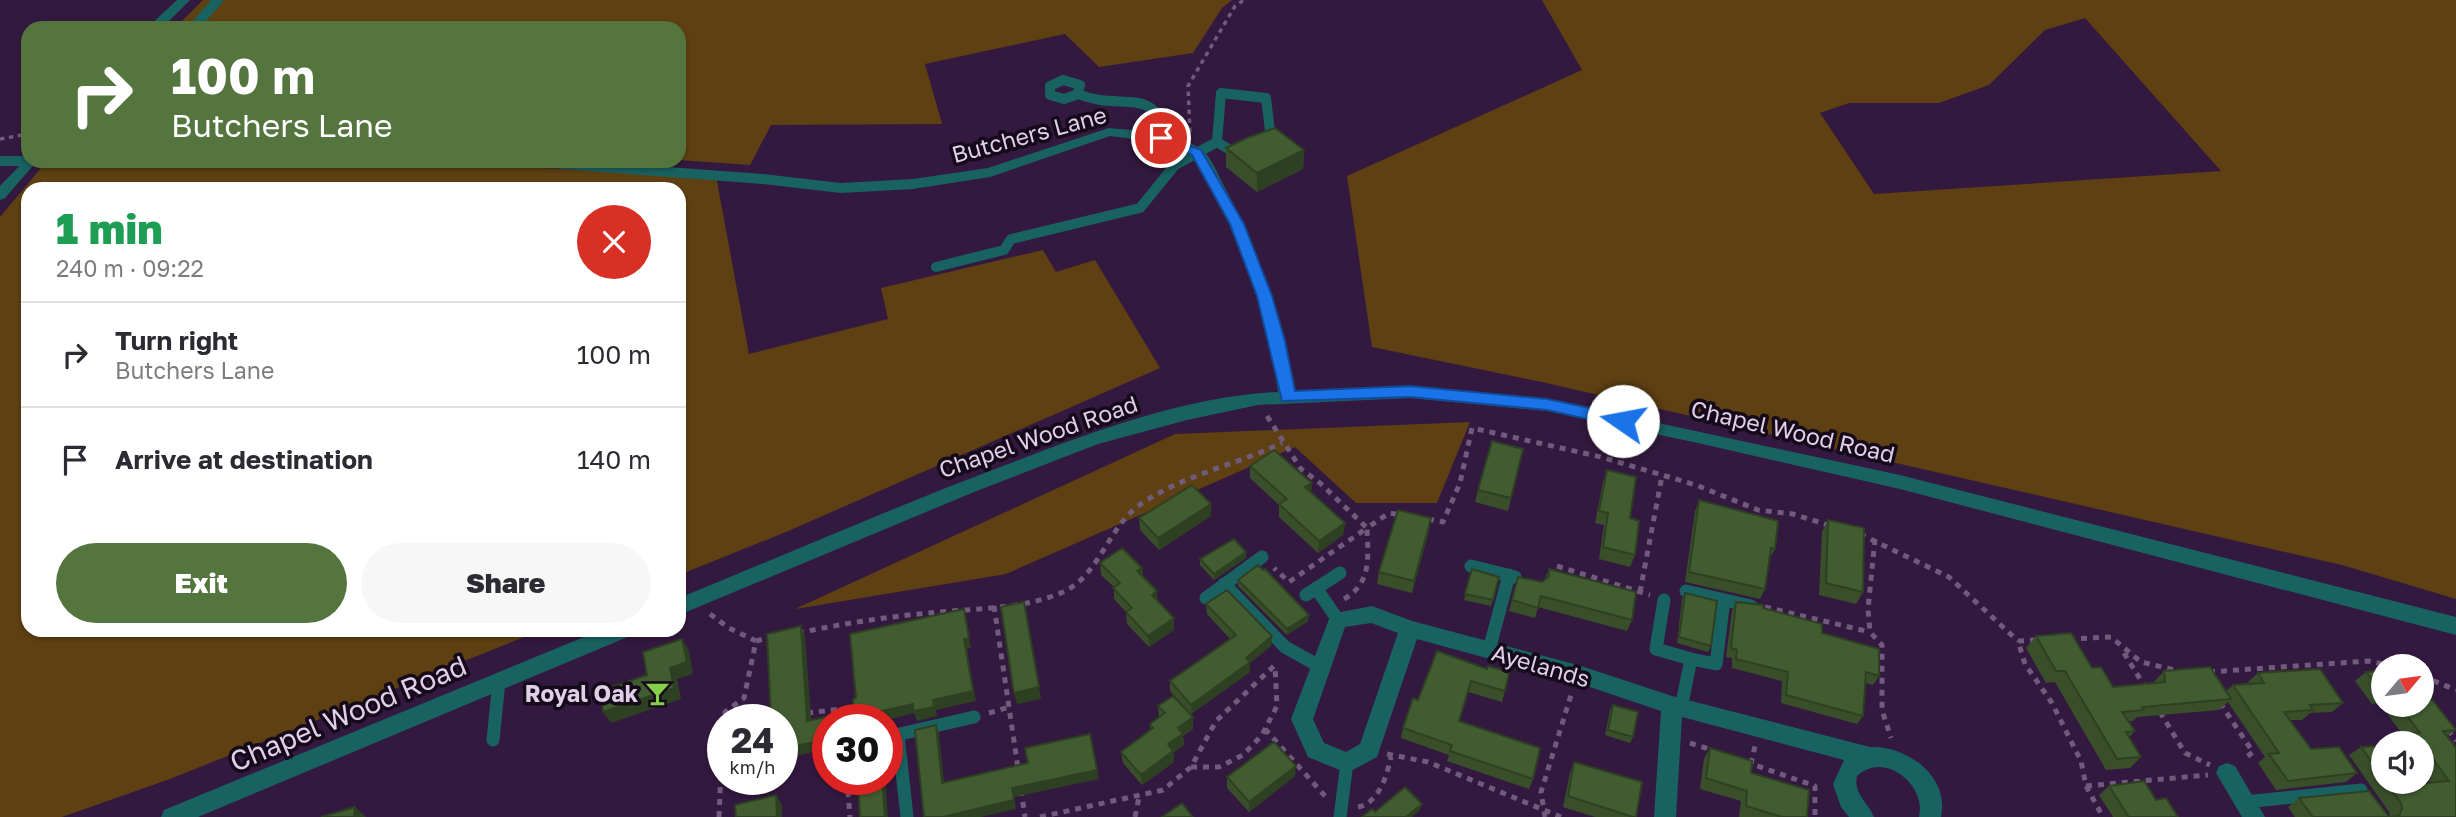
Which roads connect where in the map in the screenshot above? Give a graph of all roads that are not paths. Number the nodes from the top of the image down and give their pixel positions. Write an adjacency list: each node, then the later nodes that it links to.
1 (184, 0): 3 (street)
2 (218, 0): 4 (lane)
3 (162, 21)
4 (199, 21)
5 (1078, 94): 7 (lane)
6 (1217, 142): 6 (lane); 8 (lane)
7 (1173, 143): 8 (street, Butchers Lane); 12 (street, Butchers Lane)
8 (1193, 151): 14 (lane); 15 (street)
9 (0, 161): 10 (lane)
10 (21, 161)
11 (23, 168): 13 (street)
12 (617, 168)
13 (0, 195)
14 (936, 267)
15 (1288, 397): 26 (street, Chapel Wood Road); 29 (street, Chapel Wood Road)
16 (1262, 557): 21 (lane)
17 (1471, 566): 19 (lane)
18 (1340, 573): 28 (lane)
19 (1508, 575): 20 (lane); 32 (lane)
20 (1528, 581)
21 (1224, 584): 23 (lane); 34 (lane)
22 (1686, 591): 25 (lane)
23 (1206, 598)
24 (1664, 600): 33 (lane)
25 (1724, 600): 27 (lane); 33 (lane)
26 (686, 604)
27 (1754, 606)
28 (1338, 620): 30 (street, Ayelands); 34 (street)
29 (2456, 626)
30 (1410, 629): 32 (street, Ayelands); 41 (street)
31 (606, 637): 35 (street, Chapel Wood Road)
32 (1489, 650): 36 (street, Ayelands)
33 (1691, 659): 36 (lane)
34 (1321, 667): 41 (street)
35 (499, 681): 39 (lane); 48 (street, Chapel Wood Road)
36 (1676, 707): 40 (street, Ayelands); 50 (street)
37 (974, 717): 38 (lane)
38 (903, 733)
39 (494, 740)
40 (1867, 756): 51 (street); 52 (street, Ayelands)
41 (1347, 763): 47 (lane)
42 (2348, 771): 45 (lane)
43 (2227, 773): 46 (street)
44 (903, 795): 49 (lane)
45 (2365, 795): 46 (lane)
46 (2249, 810)
47 (1339, 811)
48 (172, 817)
49 (907, 817)
50 (1665, 817)
51 (1863, 817)
52 (1930, 817)

